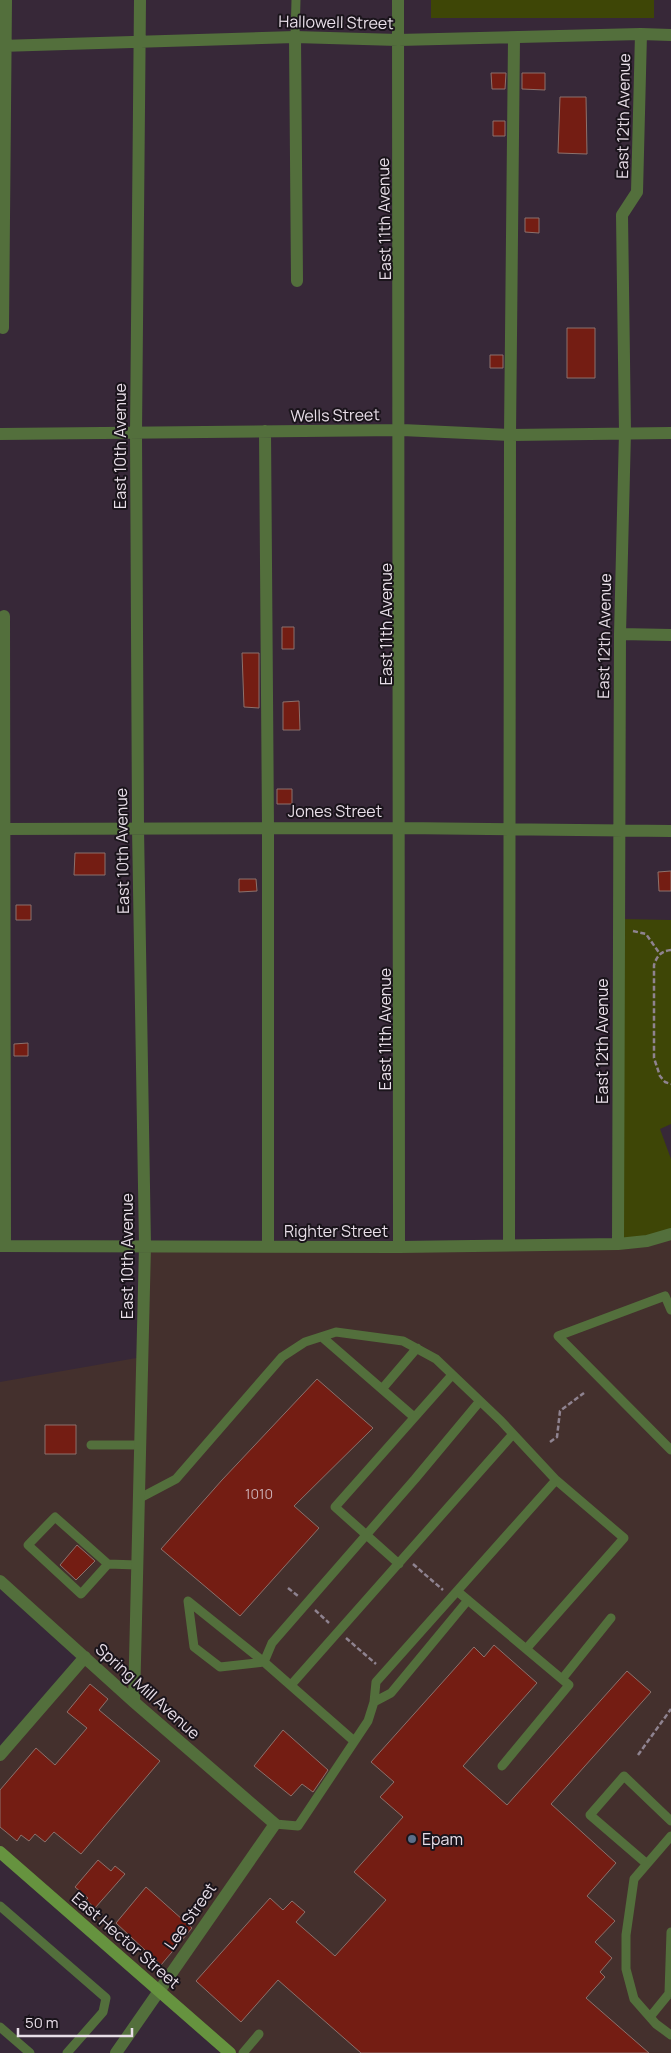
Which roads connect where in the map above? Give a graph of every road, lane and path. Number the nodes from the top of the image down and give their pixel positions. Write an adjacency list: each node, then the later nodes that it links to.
1 (6, 0): 11 (street)
2 (140, 0): 10 (street, East 10th Avenue)
3 (296, 0): 7 (lane)
4 (398, 0): 9 (street, East 11th Avenue)
5 (640, 34): 6 (street, Hallowell Street); 8 (street, Hallowell Street); 16 (street, East 12th Avenue)
6 (671, 35)
7 (295, 37): 9 (street, Hallowell Street); 10 (street, Hallowell Street); 12 (street)
8 (514, 38): 9 (street, Hallowell Street); 20 (street)
9 (398, 40): 14 (street, East 11th Avenue)
10 (140, 41): 11 (street, Hallowell Street); 17 (street, East 10th Avenue)
11 (3, 46): 13 (street)
12 (297, 281)
13 (2, 328)
14 (402, 430): 15 (street, Wells Street); 20 (street, Wells Street); 26 (street, East 11th Avenue)
15 (265, 432): 17 (street, Wells Street); 25 (street)
16 (625, 432): 18 (street, Wells Street); 20 (street, Wells Street); 22 (street, East 12th Avenue)
17 (136, 433): 19 (street, Wells Street); 24 (street, East 10th Avenue)
18 (671, 433)
19 (0, 434)
20 (510, 434): 28 (street)
21 (4, 616): 27 (street)
22 (620, 634): 23 (street); 29 (street, East 12th Avenue)
23 (671, 635)
24 (138, 828): 25 (street, Jones Street); 27 (street, Jones Street); 38 (street, East 10th Avenue)
25 (268, 828): 26 (street, Jones Street); 40 (street)
26 (402, 828): 28 (street, Jones Street); 41 (street, East 11th Avenue)
27 (2, 829): 37 (street)
28 (510, 829): 29 (street, Jones Street); 39 (street)
29 (620, 831): 30 (street, Jones Street); 31 (street, East 12th Avenue)
30 (671, 831)
31 (619, 931): 33 (path); 36 (street, East 12th Avenue)
32 (671, 950): 33 (path)
33 (660, 954): 34 (path)
34 (671, 1084)
35 (671, 1234): 36 (street, Righter Street)
36 (618, 1244): 39 (street, Righter Street)
37 (3, 1246): 38 (street, Righter Street)
38 (145, 1246): 40 (street, Righter Street); 53 (street, East 10th Avenue)
39 (509, 1246): 41 (street, Righter Street)
40 (268, 1247): 41 (street, Righter Street)
41 (399, 1247)
42 (671, 1310): 54 (lane)
43 (322, 1336): 44 (lane); 46 (lane); 56 (lane)
44 (417, 1348): 45 (lane); 46 (lane)
45 (452, 1374): 48 (lane); 49 (lane)
46 (382, 1389): 49 (lane)
47 (584, 1393): 51 (path)
48 (480, 1401): 50 (lane); 57 (lane)
49 (414, 1417): 57 (lane)
50 (513, 1434): 55 (lane); 60 (lane)
51 (550, 1442)
52 (90, 1445): 53 (lane)
53 (140, 1446): 56 (street, East 10th Avenue)
54 (671, 1450)
55 (556, 1480): 64 (lane); 71 (lane)
56 (140, 1498): 61 (street, East 10th Avenue)
57 (366, 1535): 60 (lane); 73 (lane)
58 (409, 1561): 64 (path)
59 (108, 1564): 59 (lane); 61 (lane)
60 (399, 1564): 76 (lane)
61 (137, 1565): 77 (street, East 10th Avenue)
62 (0, 1581): 72 (street, Spring Mill Avenue)
63 (288, 1588): 65 (path)
64 (454, 1594): 66 (lane); 74 (lane)
65 (299, 1597)
66 (468, 1600): 71 (lane); 78 (lane)
67 (312, 1608): 69 (path)
68 (611, 1618): 75 (lane)
69 (330, 1624)
70 (344, 1636): 74 (path)
71 (526, 1649): 75 (lane)
72 (85, 1657): 77 (street, Spring Mill Avenue); 81 (street)
73 (264, 1662): 73 (lane); 76 (lane)
74 (385, 1672): 78 (lane)
75 (562, 1679): 83 (lane)
76 (291, 1686): 80 (lane)
77 (134, 1702): 85 (street, Spring Mill Avenue)
78 (374, 1702): 80 (lane)
79 (671, 1709): 82 (path)
80 (354, 1741): 85 (lane)
81 (0, 1755)
82 (638, 1755)
83 (502, 1766)
84 (671, 1821): 88 (lane)
85 (275, 1824): 91 (street, Lee Street)
86 (671, 1836): 88 (lane)
87 (0, 1852): 91 (main road, East Hector Street)
88 (647, 1864): 93 (lane)
89 (0, 1906): 98 (lane)
90 (671, 1932): 92 (lane)
91 (158, 1990): 99 (street, Lee Street); 100 (main road, East Hector Street)
92 (670, 1992): 93 (lane)
93 (650, 2017): 96 (lane)
94 (0, 2027): 97 (lane)
95 (259, 2034): 101 (lane)
96 (671, 2035)
97 (30, 2053)
98 (67, 2053)
99 (116, 2053)
100 (230, 2053)
101 (243, 2053)

